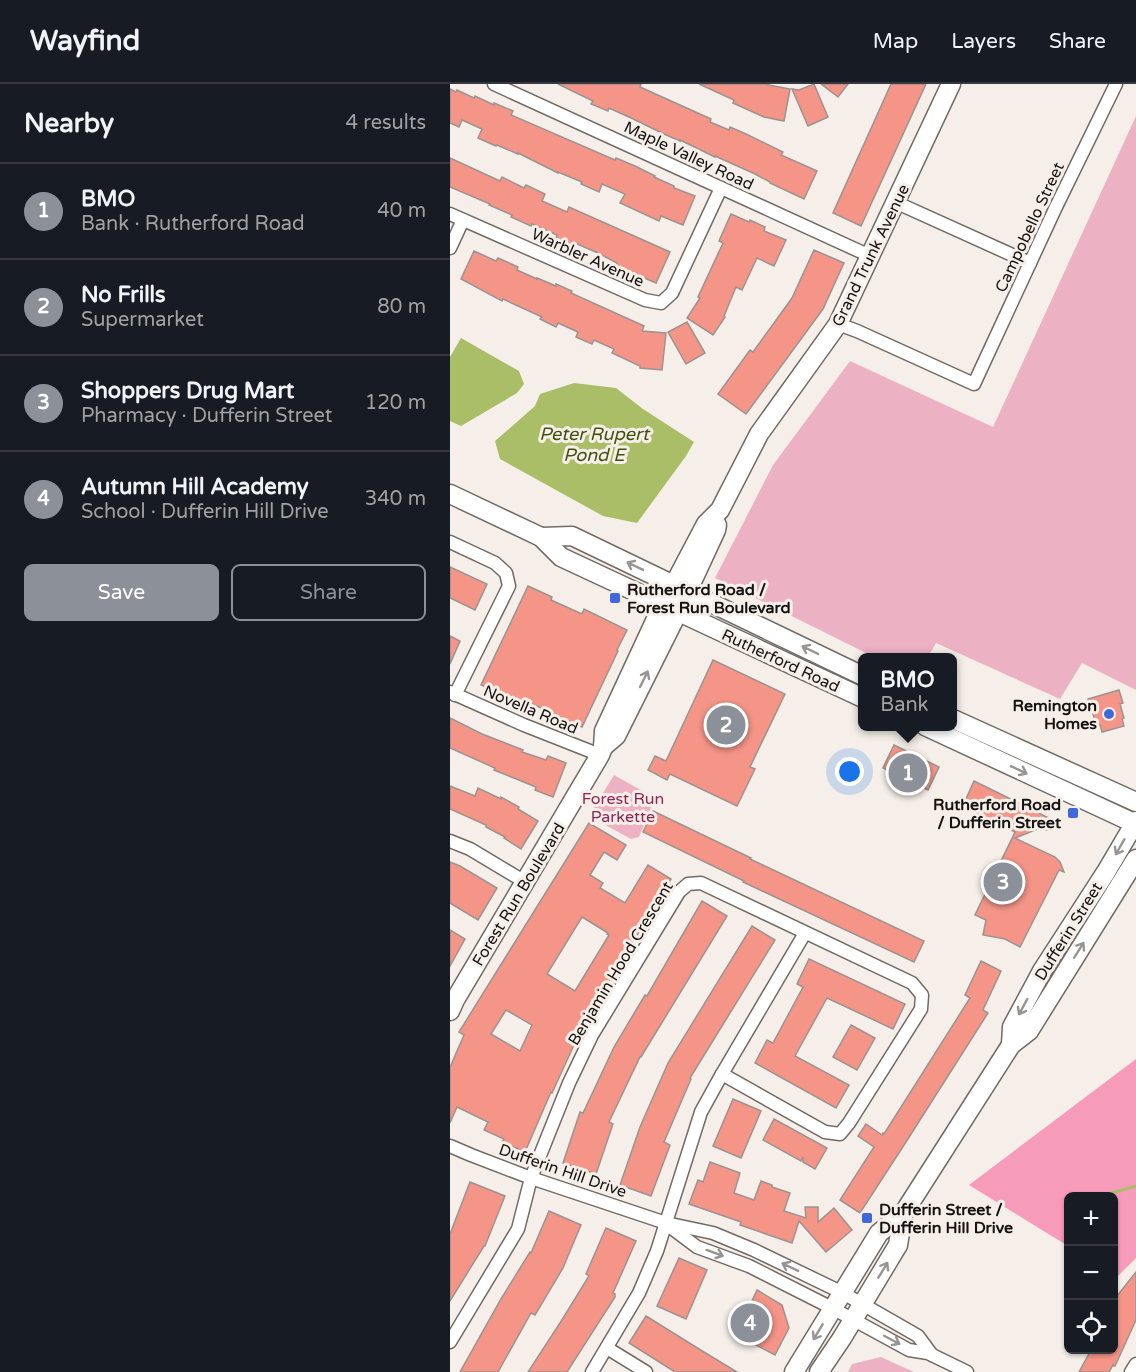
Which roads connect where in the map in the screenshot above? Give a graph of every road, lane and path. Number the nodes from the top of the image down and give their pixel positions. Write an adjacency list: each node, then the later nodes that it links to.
1 (494, 84): 4 (street, Maple Valley Road)
2 (951, 84): 5 (main road, Grand Trunk Avenue)
3 (1116, 84): 10 (street, Campobello Street)
4 (721, 188): 7 (street, Warbler Avenue); 9 (street, Maple Valley Road)
5 (895, 202): 9 (main road, Grand Trunk Avenue); 10 (street)
6 (450, 213): 7 (street, Warbler Avenue)
7 (463, 220): 8 (street)
8 (450, 248)
9 (870, 256): 11 (main road, Grand Trunk Avenue)
10 (1030, 263): 11 (street, Campobello Street)
11 (838, 324): 15 (main road, Grand Trunk Avenue)
12 (450, 494): 13 (main road, Rutherford Road)
13 (541, 537): 15 (main road, Rutherford Road, one-way to 13); 16 (main road, Rutherford Road)
14 (450, 542): 18 (street)
15 (680, 588): 16 (main road, Grand Trunk Avenue); 17 (main road, Rutherford Road, one-way to 15)
16 (670, 608): 19 (main road, Rutherford Road); 22 (main road, Forest Run Boulevard)
17 (858, 674)
18 (453, 694): 22 (street, Novella Road)
19 (858, 696)
20 (957, 721): 23 (main road)
21 (936, 731): 24 (main road, one-way to 24)
22 (602, 751): 27 (main road, Forest Run Boulevard)
23 (1136, 802)
24 (1136, 823): 30 (main road, Dufferin Street, one-way to 30)
25 (450, 842): 27 (street)
26 (1136, 859): 30 (main road, Dufferin Street, one-way to 26)
27 (525, 882): 29 (main road, Forest Run Boulevard)
28 (805, 933): 31 (street); 31 (street, Benjamin Hood Crescent); 33 (street, Benjamin Hood Crescent)
29 (452, 1003)
30 (1011, 1045): 34 (main road, Dufferin Street)
31 (722, 1074): 35 (street)
32 (450, 1146): 33 (street, Dufferin Hill Drive)
33 (531, 1178): 35 (street, Dufferin Hill Drive); 38 (street, Benjamin Hood Crescent)
34 (903, 1214): 36 (main road, Dufferin Street); 37 (main road, Dufferin Street, one-way to 34)
35 (666, 1223): 36 (street, Dufferin Hill Drive, one-way to 36); 36 (street, Dufferin Hill Drive, one-way to 35); 39 (street)
36 (837, 1300): 37 (street); 37 (street); 44 (main road, Dufferin Street, one-way to 44)
37 (857, 1312): 40 (street, one-way to 40); 40 (street); 45 (main road, Dufferin Street)
38 (450, 1342)
39 (607, 1348): 42 (street); 43 (street)
40 (932, 1355): 46 (street)
41 (1136, 1364): 47 (street)
42 (592, 1372)
43 (646, 1372)
44 (794, 1372)
45 (819, 1372)
46 (966, 1372)
47 (1131, 1372)

